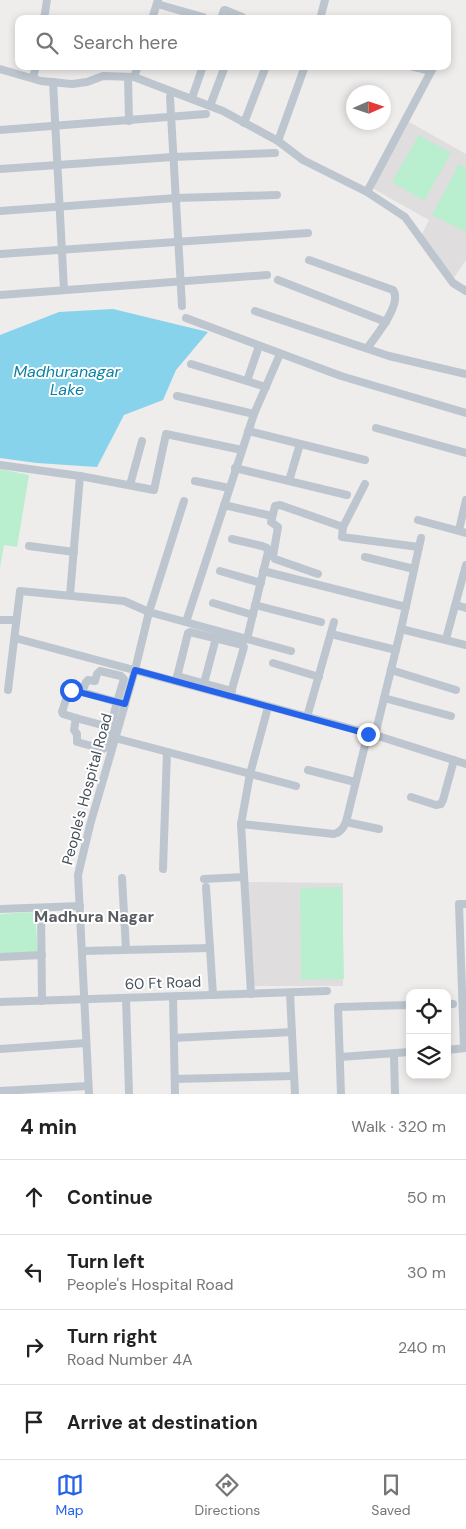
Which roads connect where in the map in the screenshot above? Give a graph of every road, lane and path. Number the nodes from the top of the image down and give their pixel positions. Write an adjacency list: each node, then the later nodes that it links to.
1 (47, 0): 4 (street)
2 (325, 0): 9 (street)
3 (157, 2): 5 (street); 6 (street)
4 (45, 15)
5 (153, 15)
6 (197, 15)
7 (222, 15): 8 (street)
8 (237, 15)
9 (321, 15)
10 (0, 68): 19 (street)
11 (35, 70): 19 (street)
12 (135, 70): 18 (street)
13 (202, 70): 22 (street)
14 (224, 70): 23 (street)
15 (264, 70): 27 (street)
16 (304, 70): 30 (street)
17 (431, 70): 35 (street)
18 (131, 77): 20 (street); 22 (street); 26 (street)
19 (33, 78): 20 (street)
20 (53, 82): 28 (street)
21 (170, 98): 25 (street)
22 (192, 98): 23 (street)
23 (210, 106): 27 (street)
24 (206, 114): 25 (street)
25 (171, 118): 26 (street); 32 (street)
26 (129, 121): 28 (street)
27 (244, 123): 30 (street)
28 (54, 126): 29 (street); 33 (street)
29 (0, 130)
30 (278, 141): 35 (street)
31 (276, 153): 32 (street)
32 (173, 156): 33 (street); 37 (street)
33 (56, 165): 34 (street); 38 (street)
34 (0, 169)
35 (367, 192): 49 (street)
36 (276, 194): 37 (street)
37 (176, 198): 38 (street); 41 (street)
38 (59, 207): 39 (street); 42 (street)
39 (0, 211)
40 (308, 233): 41 (street)
41 (178, 242): 42 (street); 47 (street)
42 (62, 250): 43 (street); 48 (street)
43 (0, 254)
44 (309, 260): 54 (street)
45 (267, 275): 47 (street)
46 (278, 280): 54 (street)
47 (181, 281): 48 (street); 51 (street)
48 (64, 290): 50 (street)
49 (466, 291)
50 (0, 295)
51 (182, 306)
52 (256, 311): 56 (street)
53 (186, 318): 55 (street)
54 (386, 322): 56 (street)
55 (259, 346): 57 (street); 60 (street)
56 (368, 348): 59 (street)
57 (280, 354): 61 (street); 63 (street)
58 (191, 364): 60 (street)
59 (466, 374)
60 (247, 382): 61 (street)
61 (266, 387): 64 (street)
62 (177, 396): 64 (street)
63 (466, 413)
64 (254, 414): 66 (street)
65 (376, 428): 70 (street)
66 (248, 431): 68 (street); 69 (street)
67 (142, 442): 78 (street)
68 (300, 444): 71 (street); 76 (street)
69 (242, 450): 73 (street); 78 (street)
70 (466, 454)
71 (364, 460)
72 (0, 465): 74 (street)
73 (235, 468): 76 (street); 79 (street)
74 (80, 476): 78 (street); 92 (street)
75 (194, 481): 79 (street)
76 (289, 481): 80 (street)
77 (365, 484): 86 (street)
78 (130, 485)
79 (229, 488): 83 (street)
80 (347, 495)
81 (184, 500): 106 (street, People's Hospital Road)
82 (466, 500): 87 (street)
83 (224, 506): 84 (street); 110 (street)
84 (272, 516): 86 (street); 98 (street)
85 (418, 520): 87 (street)
86 (342, 527): 91 (street)
87 (462, 531)
88 (421, 538): 91 (street)
89 (232, 539): 97 (street)
90 (29, 546): 92 (street)
91 (419, 547): 94 (street)
92 (74, 552): 100 (street)
93 (365, 557): 94 (street)
94 (414, 569): 104 (street)
95 (466, 569): 103 (street)
96 (220, 571): 99 (street)
97 (263, 571): 99 (street); 104 (street)
98 (318, 574)
99 (261, 583): 102 (street)
100 (70, 595): 106 (street); 109 (street)
101 (213, 603): 107 (street)
102 (255, 605): 107 (street); 111 (street)
103 (456, 605): 105 (street); 118 (street)
104 (406, 608): 113 (street)
105 (466, 608)
106 (149, 612): 110 (street); 123 (street, People's Hospital Road)
107 (253, 615): 117 (street)
108 (0, 620): 109 (street)
109 (16, 620): 115 (street)
110 (186, 622): 117 (street)
111 (322, 622)
112 (334, 622): 114 (street)
113 (401, 629): 118 (street); 120 (street)
114 (331, 634): 120 (street); 125 (street)
115 (15, 638): 123 (street); 128 (street)
116 (216, 638): 126 (street); 127 (street); 131 (street)
117 (247, 639): 121 (street)
118 (446, 639): 119 (street)
119 (466, 645)
120 (396, 650): 124 (street)
121 (291, 651)
122 (273, 663): 125 (street)
123 (135, 670): 126 (street); 133 (street, People's Hospital Road)
124 (391, 670): 129 (street); 132 (street)
125 (318, 677): 136 (street)
126 (176, 679): 127 (street)
127 (203, 686): 131 (street)
128 (8, 690)
129 (456, 690)
130 (82, 692): 133 (street); 133 (street); 137 (street)
131 (231, 694): 134 (street)
132 (384, 698): 135 (street); 139 (street)
133 (121, 703): 138 (street, People's Hospital Road)
134 (268, 707): 136 (street); 145 (street)
135 (451, 716)
136 (307, 717): 139 (street)
137 (76, 718): 138 (street); 138 (street)
138 (114, 728): 140 (street, People's Hospital Road)
139 (372, 734): 142 (street); 146 (street)
140 (115, 738): 141 (street); 156 (street, People's Hospital Road)
141 (167, 752): 145 (street); 152 (street)
142 (454, 760): 143 (street); 148 (street)
143 (466, 764)
144 (308, 770): 146 (street)
145 (250, 774): 147 (street); 150 (street)
146 (355, 782): 149 (street)
147 (296, 786)
148 (410, 797)
149 (346, 822): 150 (street); 151 (street)
150 (241, 824): 153 (street)
151 (379, 829)
152 (163, 869)
153 (244, 877): 159 (street); 166 (street)
154 (122, 878): 160 (street)
155 (466, 904): 177 (street)
156 (80, 906): 157 (street); 161 (street, People's Hospital Road)
157 (41, 908): 158 (street); 162 (street)
158 (0, 909)
159 (210, 948): 160 (street); 167 (street)
160 (126, 949): 161 (street)
161 (82, 951): 170 (street, People's Hospital Road)
162 (42, 955): 163 (street); 171 (street)
163 (0, 957)
164 (327, 991): 165 (street, 60 Ft Road)
165 (290, 993): 166 (street, 60 Ft Road); 174 (street)
166 (251, 994): 167 (street, 60 Ft Road)
167 (213, 995): 168 (street, 60 Ft Road)
168 (172, 997): 169 (street, 60 Ft Road); 175 (street)
169 (126, 998): 170 (street, 60 Ft Road); 188 (street)
170 (84, 999): 171 (street, 60 Ft Road); 176 (street, People's Hospital Road)
171 (42, 1001): 172 (street, 60 Ft Road)
172 (0, 1002)
173 (406, 1005): 182 (street)
174 (292, 1032): 175 (street); 183 (street)
175 (174, 1038): 184 (street)
176 (86, 1044): 178 (street); 185 (street, People's Hospital Road)
177 (465, 1048): 179 (street)
178 (0, 1049)
179 (451, 1050)
180 (406, 1052): 181 (street)
181 (394, 1054): 182 (street); 192 (street)
182 (340, 1057): 191 (street)
183 (294, 1076): 184 (street); 190 (street)
184 (175, 1079): 189 (street)
185 (89, 1090): 187 (street)
186 (0, 1091): 187 (street)
187 (43, 1091)
188 (129, 1094)
189 (176, 1094)
190 (295, 1094)
191 (341, 1094)
192 (395, 1094)

